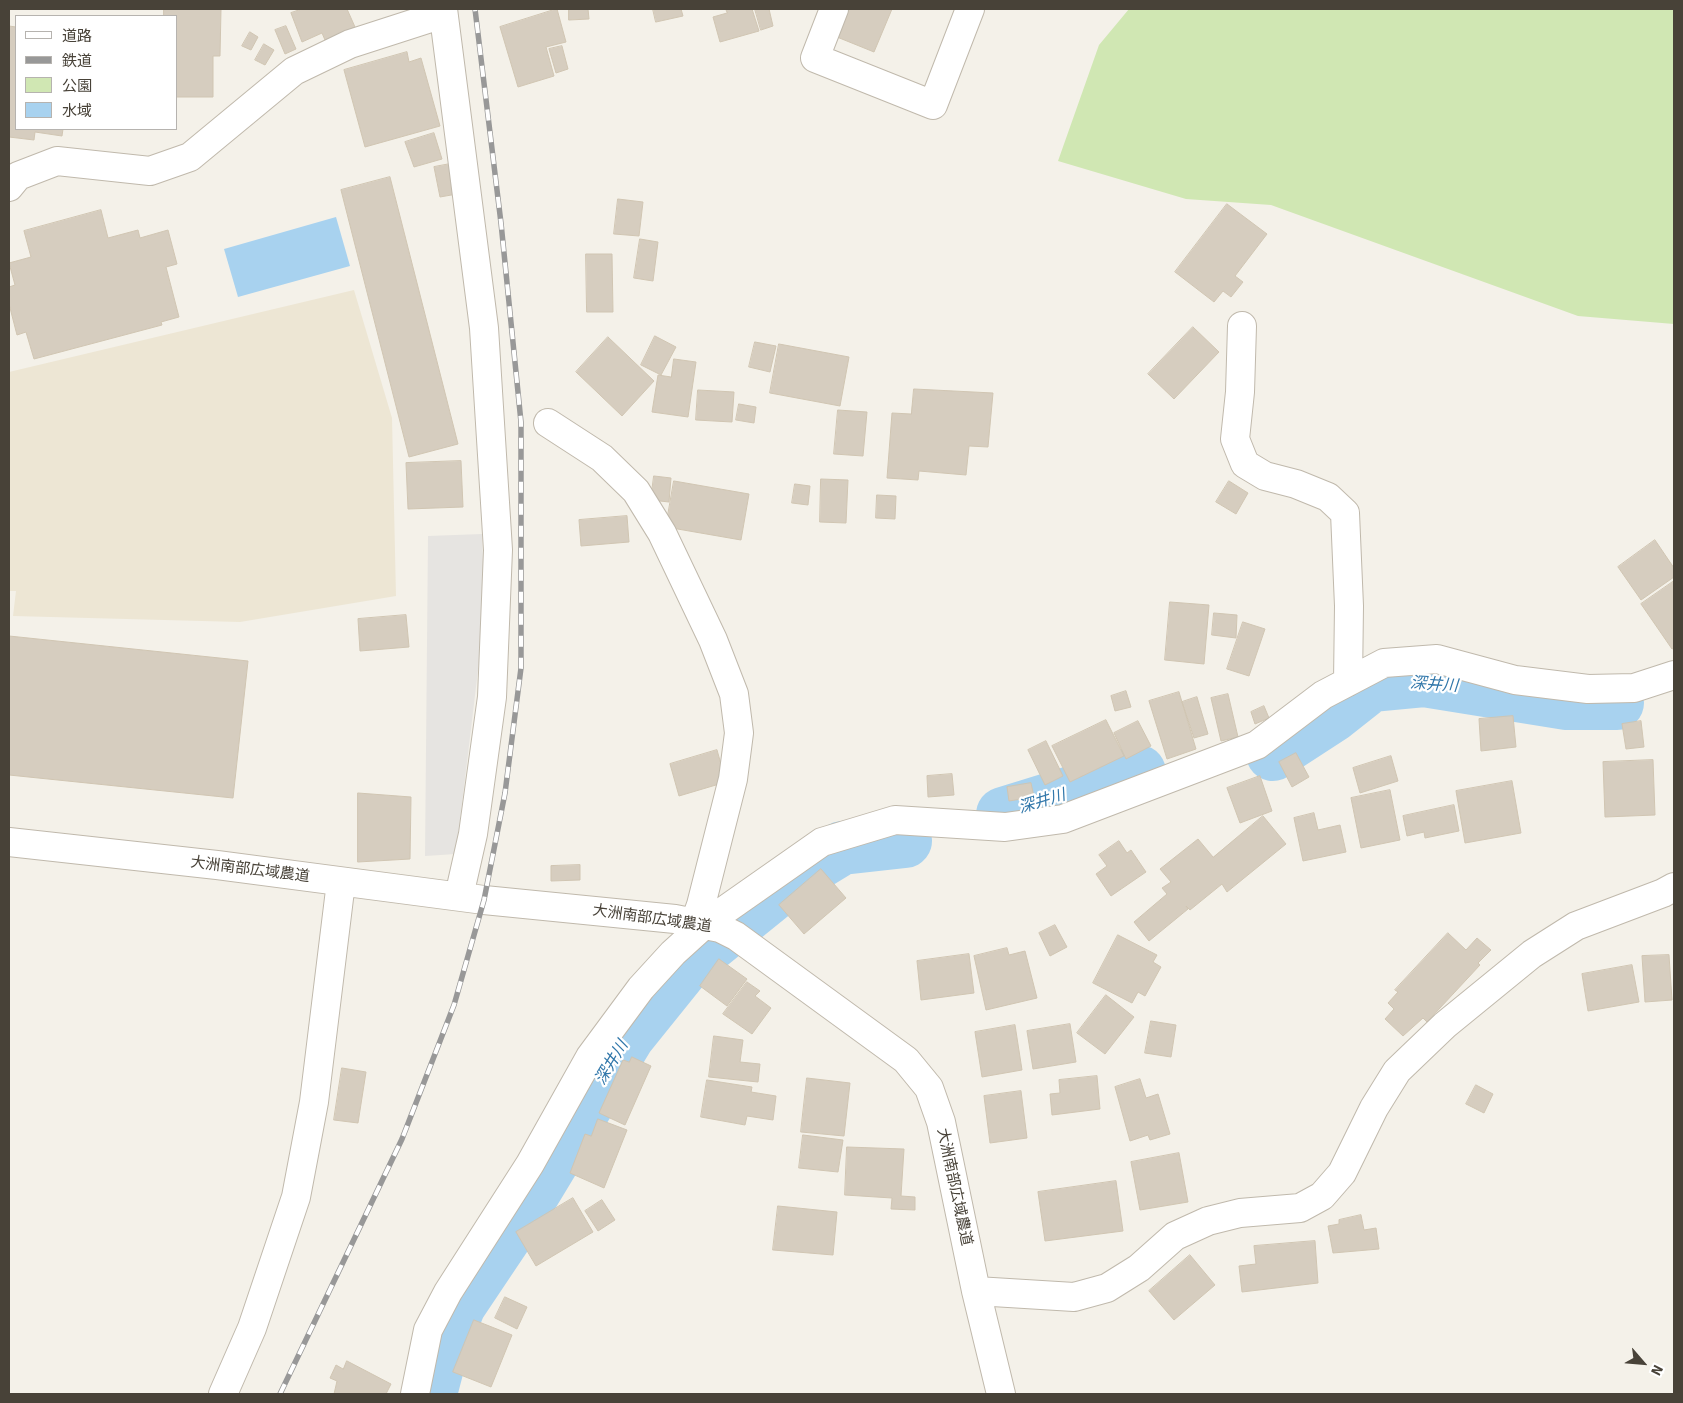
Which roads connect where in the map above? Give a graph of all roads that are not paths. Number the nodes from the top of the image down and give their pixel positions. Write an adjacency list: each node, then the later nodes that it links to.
1 (834, 9): 2 (street)
2 (970, 9)
3 (443, 11): 4 (street); 12 (street)
4 (9, 187)
5 (1242, 326): 8 (street)
6 (548, 423): 13 (street)
7 (1674, 675): 8 (street)
8 (1348, 682): 13 (street)
9 (9, 842): 10 (street, 大洲南部広域農道)
10 (341, 882): 12 (street, 大洲南部広域農道); 15 (street)
11 (1674, 887): 14 (street)
12 (459, 896): 13 (street, 大洲南部広域農道)
13 (714, 928): 14 (street, 大洲南部広域農道); 16 (street)
14 (976, 1291): 17 (street, 大洲南部広域農道)
15 (223, 1394)
16 (415, 1394)
17 (1001, 1394)

